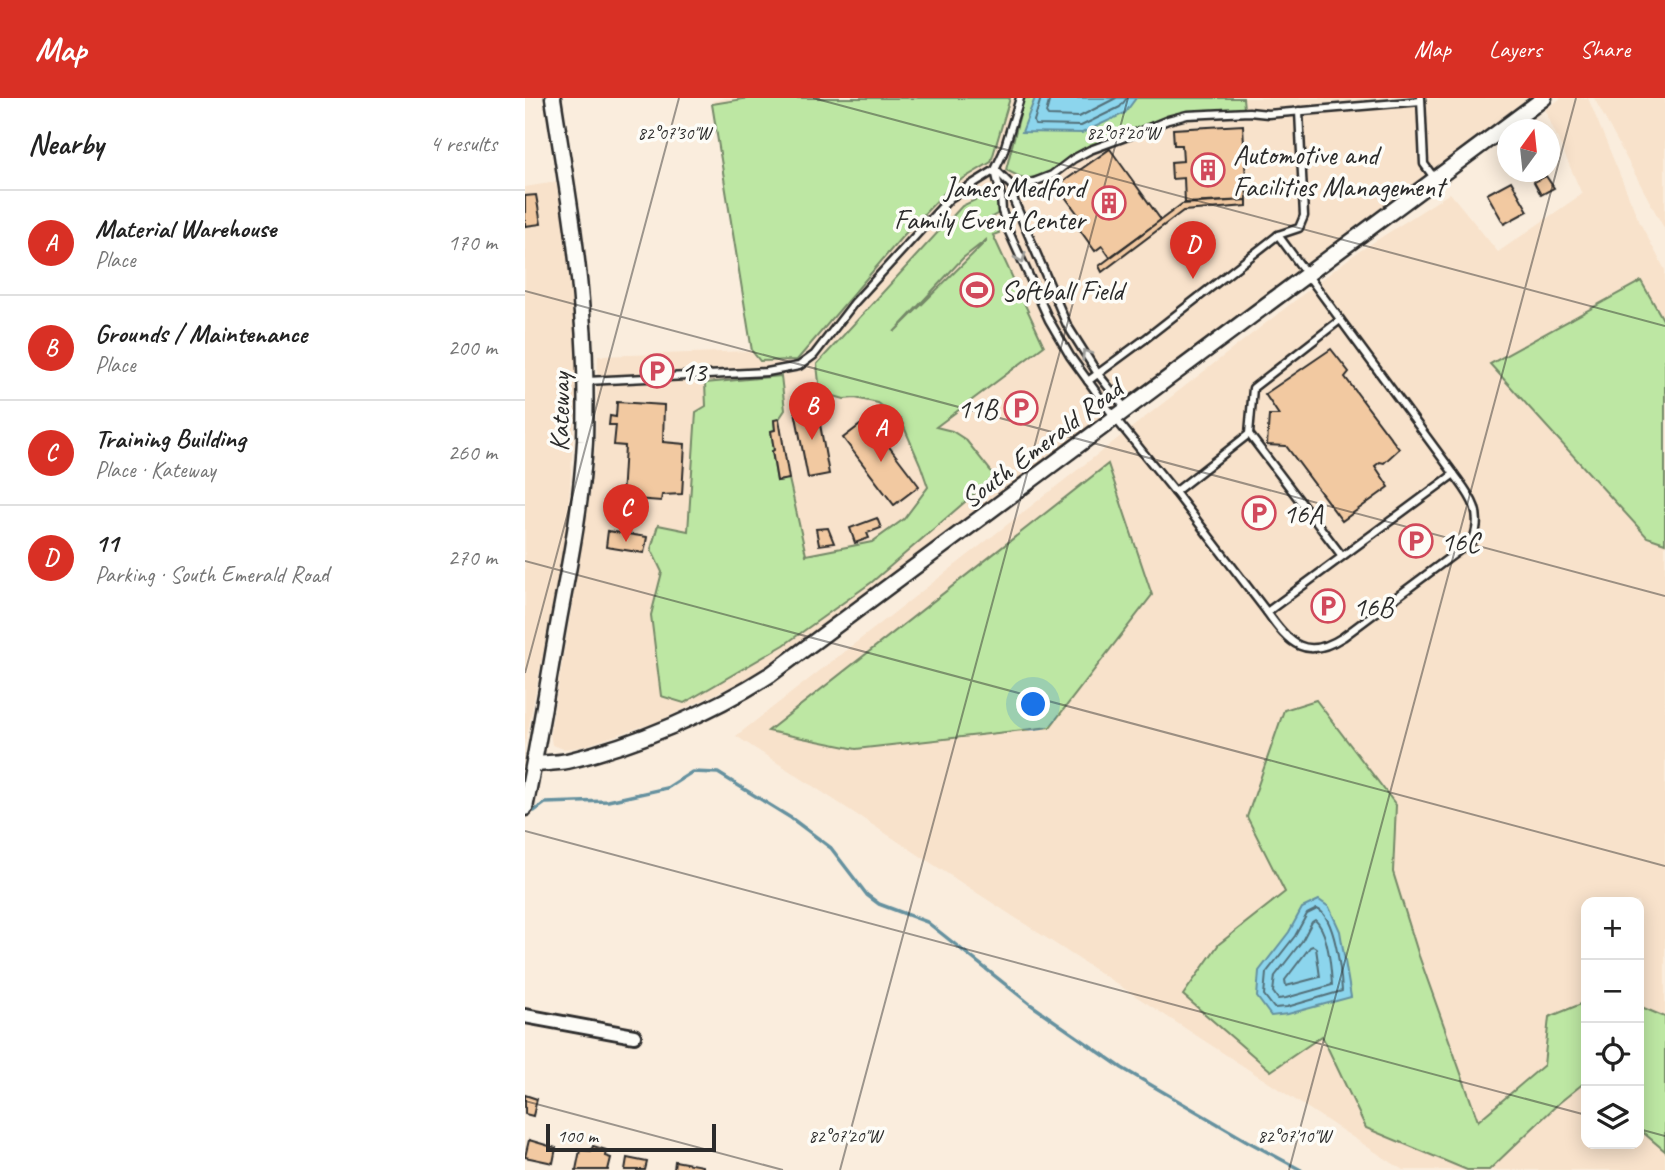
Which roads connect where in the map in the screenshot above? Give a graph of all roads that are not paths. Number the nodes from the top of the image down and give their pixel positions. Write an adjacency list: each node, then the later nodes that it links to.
1 (553, 98): 13 (street, Kateway)
2 (1020, 98): 6 (lane)
3 (1544, 98): 7 (street, South Emerald Road)
4 (1421, 99): 5 (lane); 7 (lane)
5 (1299, 111): 8 (lane); 9 (lane)
6 (995, 170): 8 (lane); 13 (lane); 14 (lane, one-way to 14)
7 (1435, 179): 10 (street, South Emerald Road)
8 (1013, 187): 12 (lane, one-way to 8)
9 (1278, 235): 10 (lane); 12 (lane)
10 (1307, 275): 11 (lane); 15 (street, South Emerald Road)
11 (1339, 320): 16 (lane); 17 (lane)
12 (1098, 374): 14 (lane); 15 (lane)
13 (585, 381): 21 (street, Kateway)
14 (1088, 381): 15 (lane)
15 (1121, 414): 18 (lane); 21 (street, South Emerald Road)
16 (1249, 433): 18 (lane); 19 (lane)
17 (1454, 474): 19 (lane); 20 (lane)
18 (1175, 492): 20 (lane)
19 (1342, 556): 20 (lane)
20 (1268, 612)
21 (530, 764): 22 (street, Kateway)
22 (525, 808)
23 (525, 1016): 24 (street)
24 (634, 1036)

